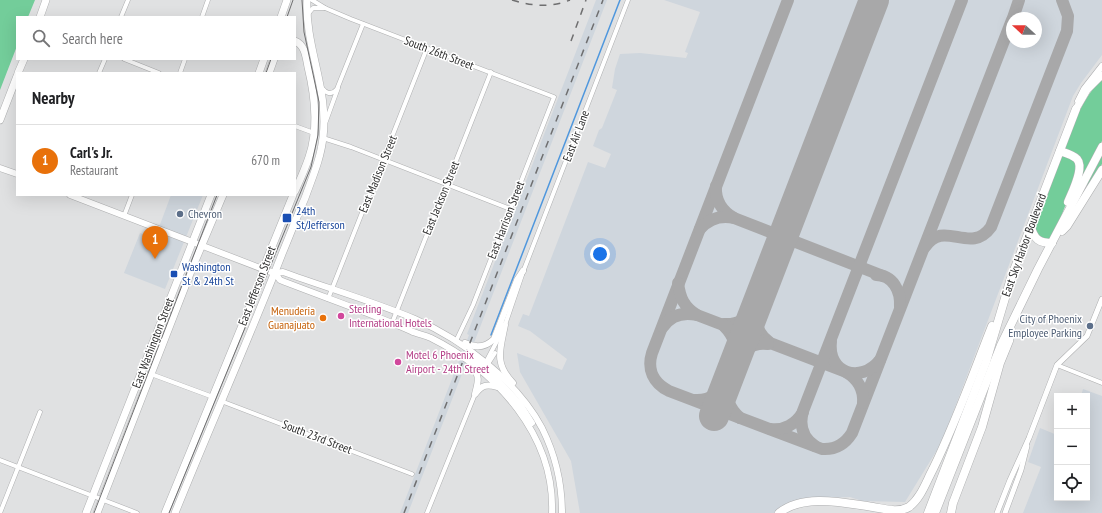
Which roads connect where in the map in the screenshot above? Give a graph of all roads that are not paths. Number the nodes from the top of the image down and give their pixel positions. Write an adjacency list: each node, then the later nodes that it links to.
1 (46, 0): 10 (main road)
2 (128, 0): 11 (street)
3 (208, 0): 12 (street)
4 (287, 0): 9 (main road)
5 (307, 0): 13 (main road, East Jefferson Street)
6 (312, 0): 8 (street, South 26th Street)
7 (628, 0): 67 (street, East Air Lane)
8 (325, 8): 13 (street); 14 (street, South 26th Street)
9 (282, 15)
10 (40, 16)
11 (121, 16)
12 (202, 16)
13 (307, 17): 33 (main road, East Jefferson Street); 37 (main road, East Jefferson Street)
14 (363, 24): 16 (street, South 26th Street); 36 (street, East Jefferson Street)
15 (296, 42): 33 (main road, East Jefferson Street)
16 (427, 48): 32 (street, South 26th Street); 48 (street, East Madison Street)
17 (24, 60): 25 (main road)
18 (105, 60): 26 (street)
19 (126, 60): 27 (street)
20 (185, 60): 28 (street)
21 (264, 60): 29 (main road)
22 (268, 60): 30 (main road)
23 (274, 60): 31 (main road)
24 (1102, 66): 40 (main road)
25 (18, 72)
26 (99, 72)
27 (156, 72)
28 (180, 72)
29 (259, 72)
30 (266, 72)
31 (269, 72)
32 (491, 72): 39 (street, South 26th Street); 52 (street, East Jackson Street)
33 (310, 74): 44 (main road, East Jefferson Street)
34 (1102, 75): 40 (main road, East Sky Harbor Boulevard)
35 (16, 82): 38 (main road)
36 (339, 84): 37 (street); 43 (street, East Jefferson Street)
37 (321, 86): 43 (main road, East Jefferson Street)
38 (14, 94): 41 (main road)
39 (554, 98): 59 (street, East Harrison Street)
40 (1076, 109): 47 (highway, East Sky Harbor Boulevard)
41 (0, 120)
42 (296, 126): 44 (street)
43 (324, 126): 45 (main road, East Jefferson Street)
44 (314, 133): 53 (main road, East Jefferson Street)
45 (323, 138): 48 (street); 68 (main road, East Jefferson Street)
46 (1102, 147): 61 (highway, East Sky Harbor Boulevard)
47 (1060, 151): 61 (highway); 62 (highway, East Sky Harbor Boulevard)
48 (383, 160): 52 (street); 69 (street, East Madison Street)
49 (0, 168): 51 (main road)
50 (1102, 170): 64 (highway)
51 (16, 174)
52 (446, 185): 59 (street); 73 (street, East Jackson Street)
53 (296, 189)
54 (73, 196): 60 (main road)
55 (132, 196): 60 (street)
56 (211, 196): 63 (main road, East Washington Street)
57 (224, 196): 65 (main road, East Washington Street)
58 (293, 196): 66 (main road, East Jefferson Street)
59 (510, 209): 80 (street, East Harrison Street)
60 (124, 216): 63 (main road)
61 (1061, 225): 64 (highway, East Sky Harbor Boulevard)
62 (1031, 227): 64 (highway); 70 (highway, East Sky Harbor Boulevard)
63 (192, 241): 65 (main road); 92 (main road, East Washington Street)
64 (1053, 242): 74 (highway, East Sky Harbor Boulevard)
65 (203, 245): 66 (main road); 83 (main road, East Washington Street)
66 (264, 269): 68 (main road); 84 (main road, East Jefferson Street)
67 (523, 271): 76 (street, East Air Lane); 80 (main road); 81 (street, East Air Lane)
68 (275, 273): 69 (main road); 71 (main road); 77 (main road, East Jefferson Street)
69 (332, 290): 71 (street, East Madison Street); 73 (main road)
70 (1007, 290): 101 (highway, East Sky Harbor Boulevard); 111 (highway)
71 (328, 299): 75 (main road)
72 (1102, 299): 82 (street)
73 (396, 312): 75 (street, East Jackson Street); 80 (main road)
74 (1014, 318): 101 (highway, East Sky Harbor Boulevard); 114 (highway)
75 (392, 322): 78 (main road)
76 (505, 325): 81 (street, East Air Lane); 93 (main road)
77 (250, 332): 84 (main road, East Jefferson Street); 90 (main road, East Jefferson Street)
78 (416, 333): 79 (main road); 88 (main road)
79 (431, 338): 81 (main road); 87 (main road)
80 (457, 340): 81 (main road)
81 (487, 364): 93 (main road); 94 (main road)
82 (1058, 366): 85 (street); 95 (street)
83 (151, 374): 86 (main road, East Washington Street); 89 (street)
84 (221, 377): 89 (main road, East Jefferson Street)
85 (1102, 383)
86 (147, 385): 92 (main road, East Washington Street); 100 (main road, East Washington Street)
87 (499, 388): 88 (main road); 94 (main road)
88 (475, 394): 108 (street)
89 (213, 397): 106 (main road, East Jefferson Street)
90 (221, 401): 98 (street, South 23rd Street); 107 (main road, East Jefferson Street)
91 (40, 412): 97 (street)
92 (121, 424): 99 (main road, East Washington Street)
93 (542, 427): 110 (main road)
94 (535, 435): 109 (main road)
95 (1030, 438): 115 (street); 116 (street)
96 (0, 460): 97 (street)
97 (18, 467): 99 (street); 102 (street)
98 (412, 474)
99 (92, 496): 100 (street); 103 (main road, East Washington Street)
100 (102, 500): 104 (main road, East Washington Street); 105 (street)
101 (936, 501): 112 (highway, East Sky Harbor Boulevard); 113 (highway, East Sky Harbor Boulevard)
102 (0, 513)
103 (86, 513)
104 (97, 513)
105 (137, 513)
106 (165, 513)
107 (175, 513)
108 (427, 513)
109 (552, 513)
110 (562, 513)
111 (779, 513)
112 (928, 513)
113 (934, 513)
114 (952, 513)
115 (997, 513)
116 (1005, 513)

